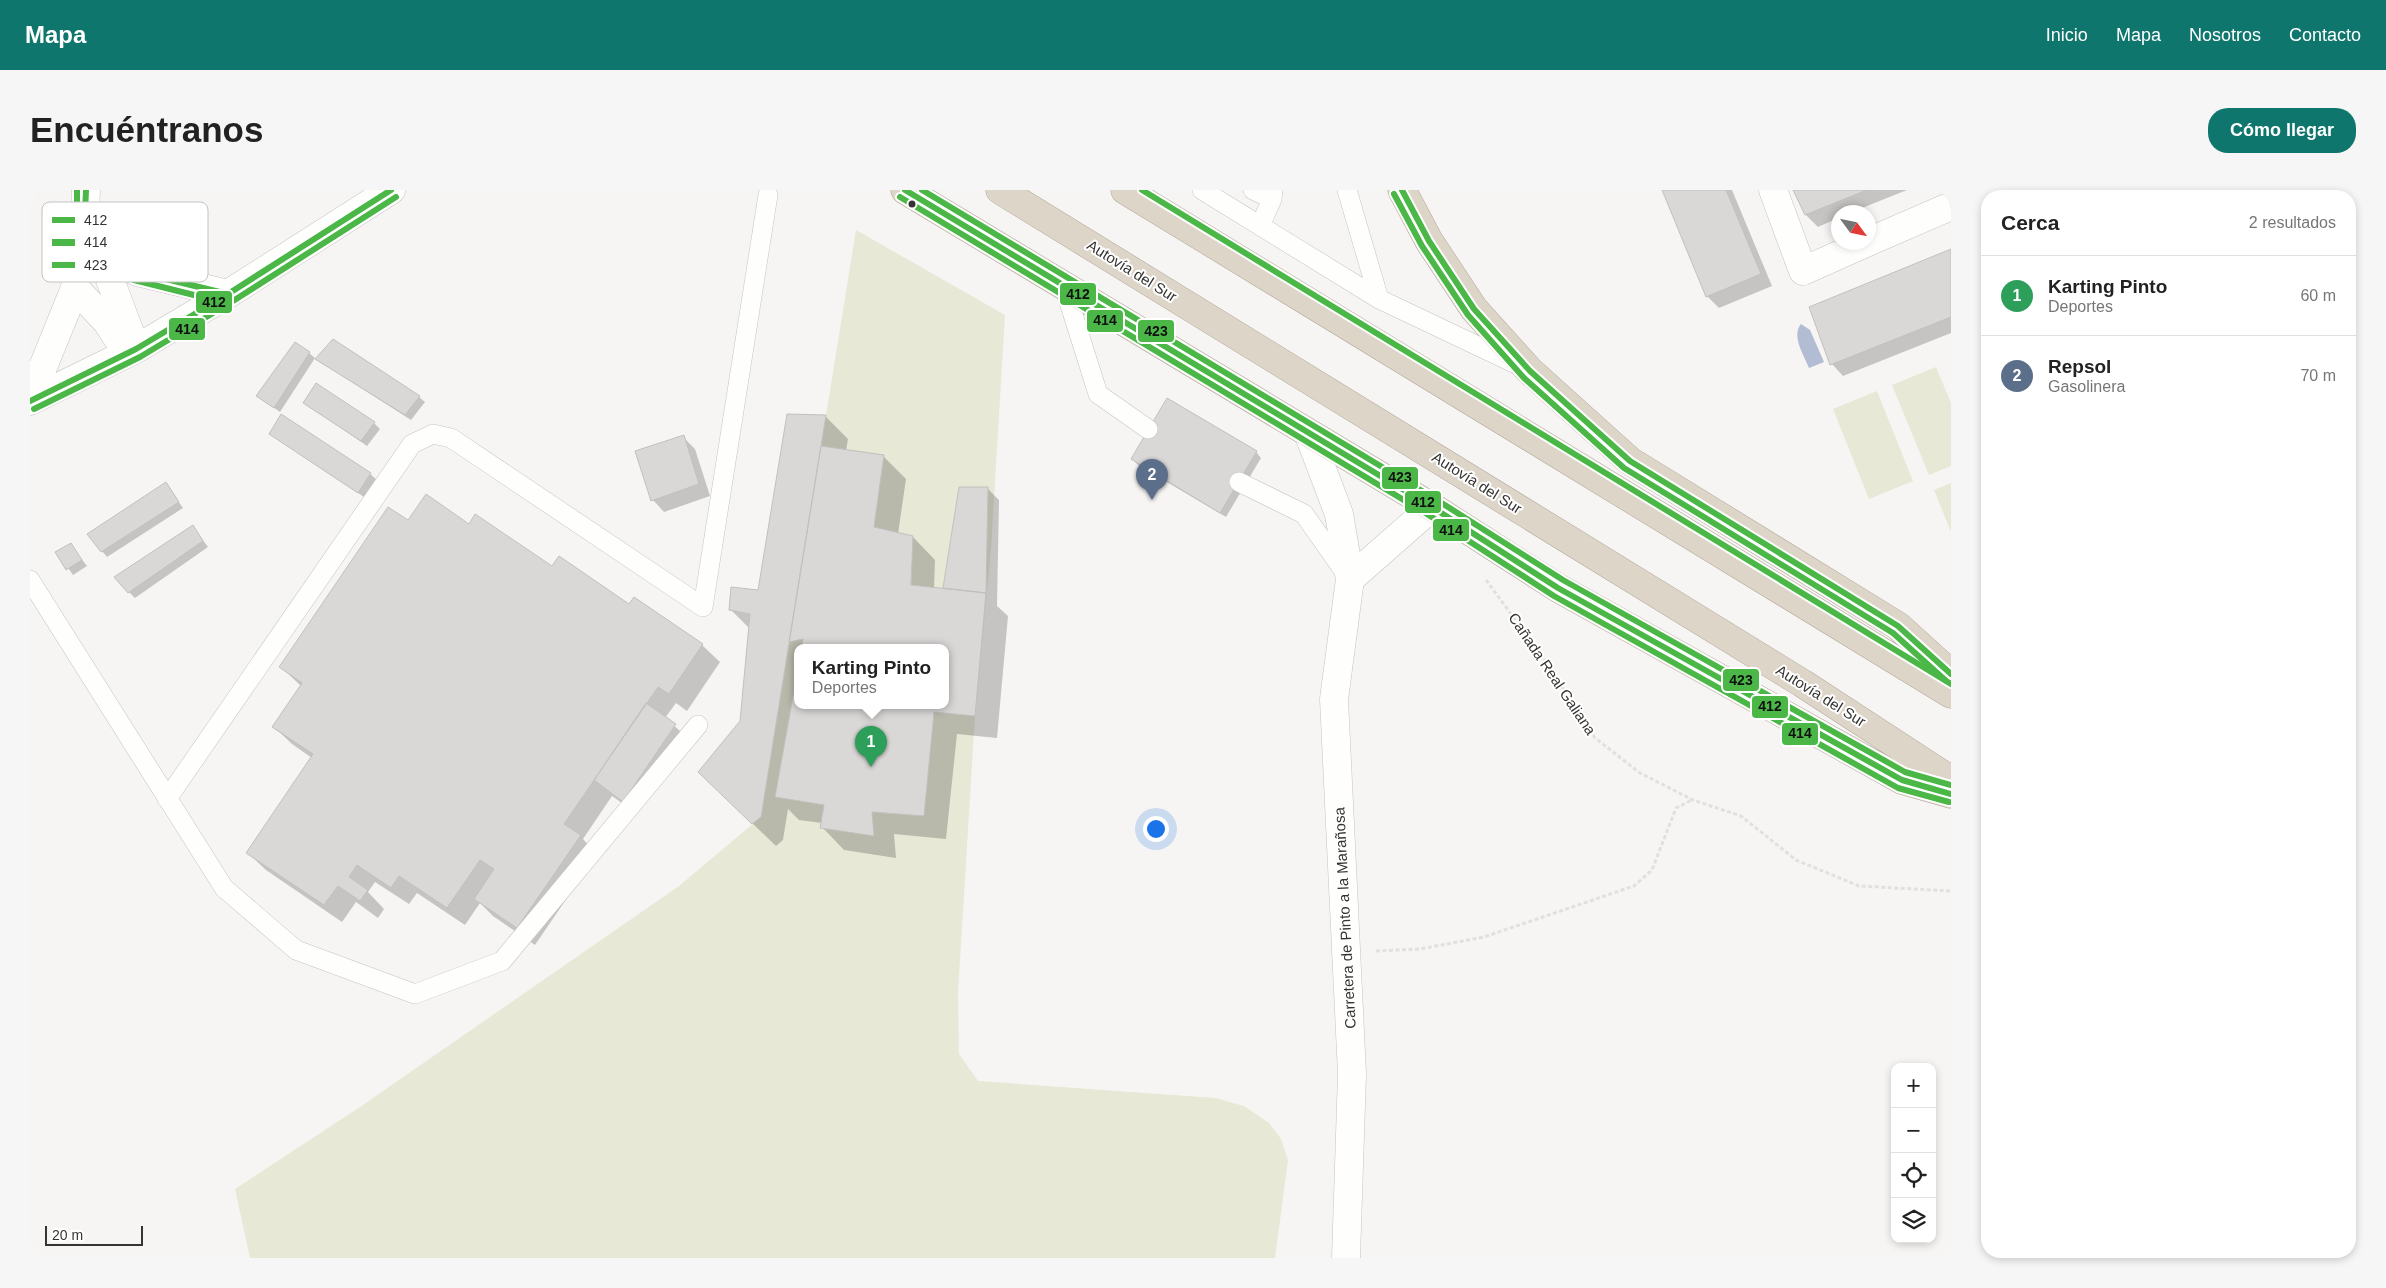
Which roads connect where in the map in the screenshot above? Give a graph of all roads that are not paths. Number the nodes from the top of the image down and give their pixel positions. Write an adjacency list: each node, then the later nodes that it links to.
1 (391, 190): 21 (street)
2 (905, 190): 19 (highway)
3 (1000, 190): 35 (highway, Autovía del Sur)
4 (1125, 190): 33 (highway)
5 (1202, 190): 13 (lane)
6 (1253, 190): 11 (lane)
7 (1346, 190): 22 (lane)
8 (1402, 190): 24 (highway)
9 (1773, 190): 15 (street)
10 (768, 195): 37 (lane)
11 (1272, 195): 13 (lane)
12 (1951, 206): 14 (street)
13 (1260, 226): 22 (lane)
14 (1876, 239)
15 (1850, 250)
16 (76, 282): 20 (street)
17 (111, 282): 23 (street)
18 (178, 282): 21 (street)
19 (1064, 286): 26 (lane); 27 (highway)
20 (75, 288): 23 (street); 25 (street)
21 (228, 294): 23 (street)
22 (1379, 299): 24 (lane)
23 (132, 352): 25 (street)
24 (1530, 371): 32 (highway)
25 (30, 400)
26 (1148, 429)
27 (1309, 435): 29 (highway); 30 (street, Carretera de Pinto a la Marañosa)
28 (1239, 482): 30 (lane)
29 (1432, 507): 30 (street); 36 (highway)
30 (1350, 579): 38 (street, Carretera de Pinto a la Marañosa)
31 (30, 580): 37 (lane)
32 (1951, 674)
33 (1951, 694)
34 (698, 725): 37 (lane)
35 (1951, 780)
36 (1951, 794)
37 (166, 798)
38 (1346, 1258)

